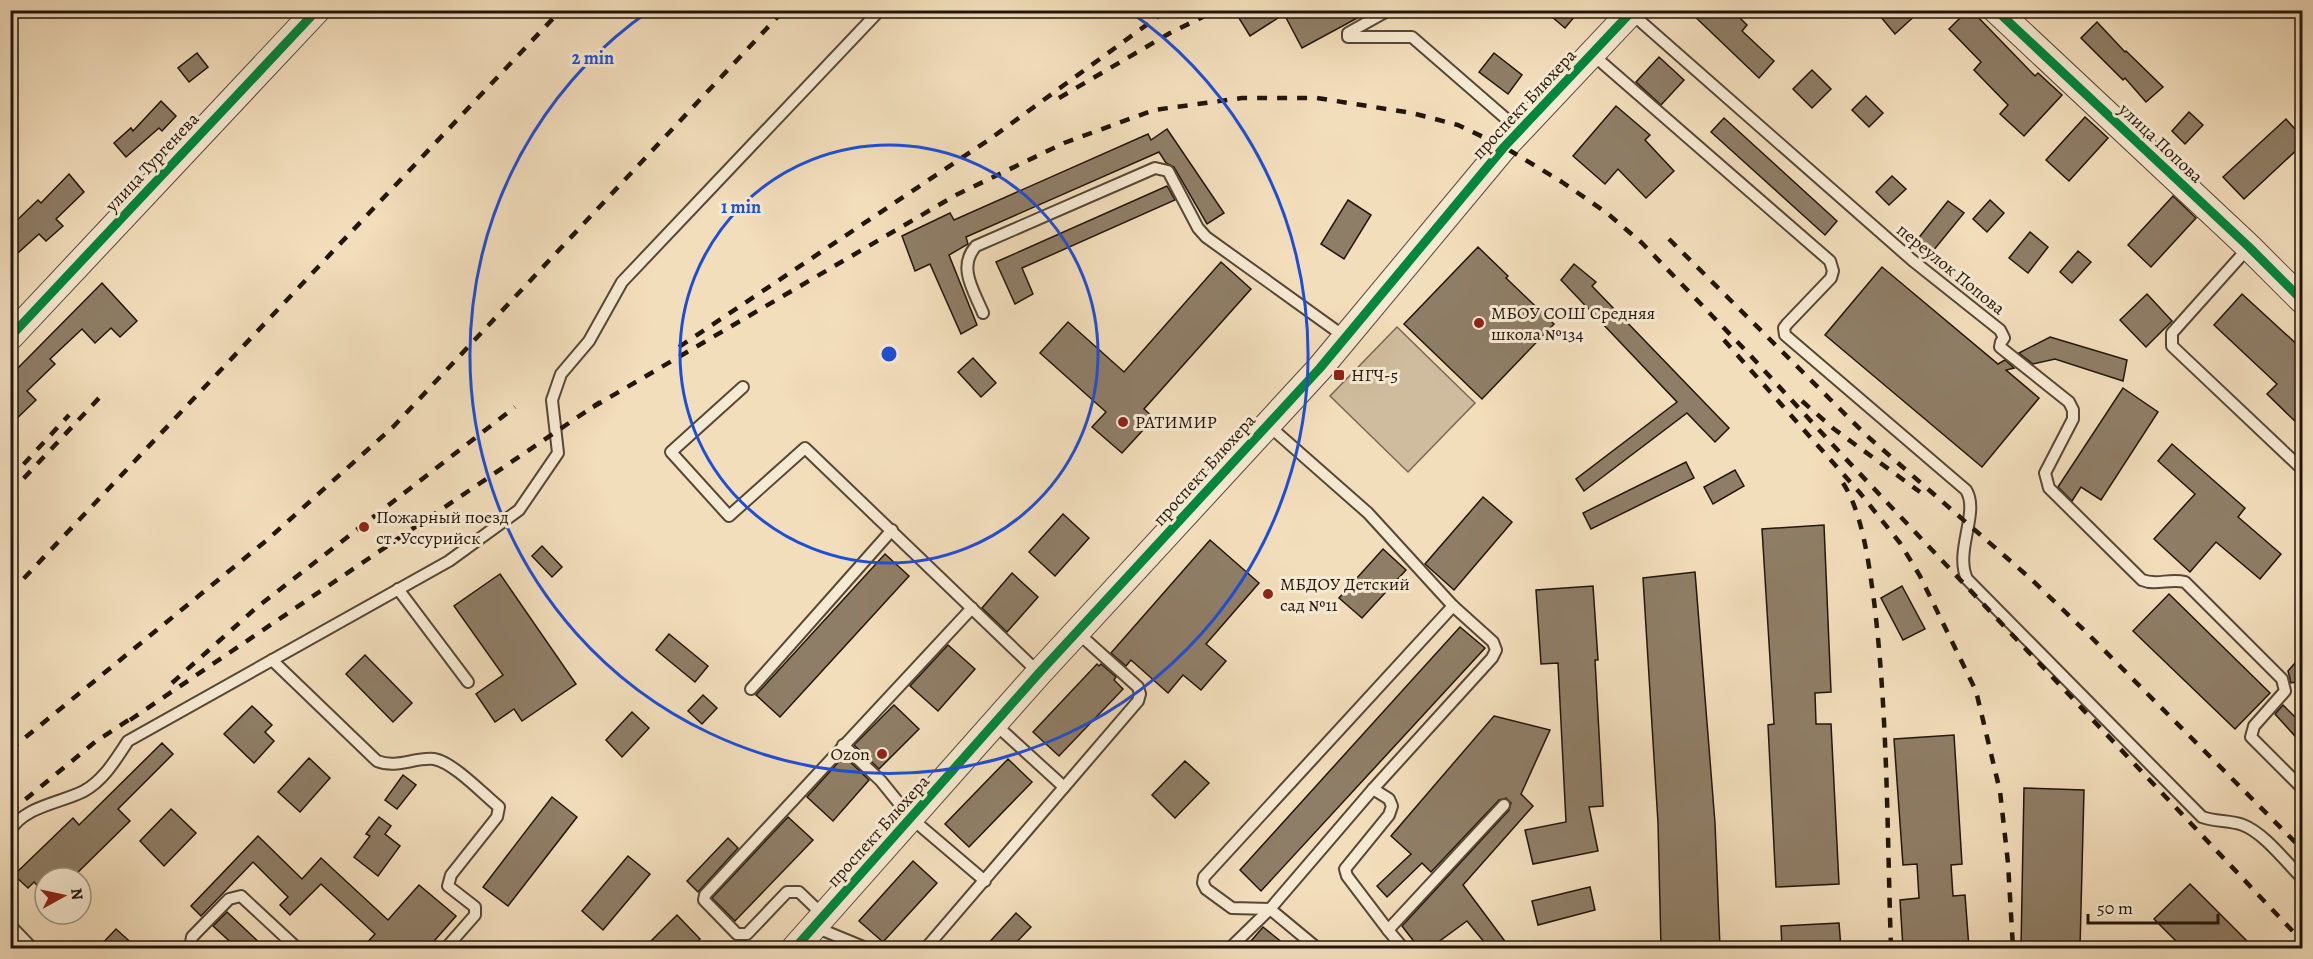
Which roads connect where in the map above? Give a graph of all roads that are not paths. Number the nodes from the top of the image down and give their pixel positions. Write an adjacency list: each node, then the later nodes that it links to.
1 (317, 10): 11 (street, улица Тургенева)
2 (880, 10): 17 (lane)
3 (1389, 10): 7 (lane)
4 (1996, 10): 8 (street, улица Попова)
5 (1632, 12): 6 (street, проспект Блюхера); 28 (lane, переулок Попова)
6 (1592, 54): 7 (street, проспект Блюхера); 33 (lane)
7 (1520, 130): 12 (street, проспект Блюхера)
8 (2249, 247): 9 (street, улица Попова); 15 (lane)
9 (2302, 300)
10 (983, 313): 12 (lane)
11 (10, 337)
12 (1346, 337): 14 (street, проспект Блюхера)
13 (743, 387): 16 (lane)
14 (1268, 425): 18 (lane); 20 (street, проспект Блюхера)
15 (2302, 469)
16 (892, 530): 19 (lane); 24 (lane)
17 (398, 589): 21 (lane); 23 (lane)
18 (1453, 606): 29 (lane); 35 (lane)
19 (972, 608): 22 (lane); 26 (lane)
20 (1078, 633): 22 (street, проспект Блюхера); 27 (lane)
21 (272, 660): 32 (lane); 42 (lane)
22 (1040, 674): 25 (street, проспект Блюхера)
23 (468, 682)
24 (750, 689)
25 (996, 725): 27 (lane); 31 (street, проспект Блюхера)
26 (843, 745): 31 (lane); 36 (lane)
27 (1064, 787): 34 (lane)
28 (2302, 788)
29 (1373, 789): 35 (lane); 38 (lane)
30 (1504, 806): 38 (lane)
31 (911, 818): 34 (lane); 36 (street, проспект Блюхера)
32 (10, 831)
33 (2302, 878)
34 (985, 881): 45 (lane)
35 (1270, 909): 46 (lane); 47 (lane)
36 (820, 922): 43 (street, проспект Блюхера); 44 (lane)
37 (10, 925): 39 (lane)
38 (1388, 930): 48 (lane)
39 (32, 948)
40 (190, 948): 41 (lane)
41 (297, 948)
42 (446, 948)
43 (795, 948)
44 (866, 948)
45 (926, 948)
46 (1230, 948)
47 (1317, 948)
48 (1403, 948)

